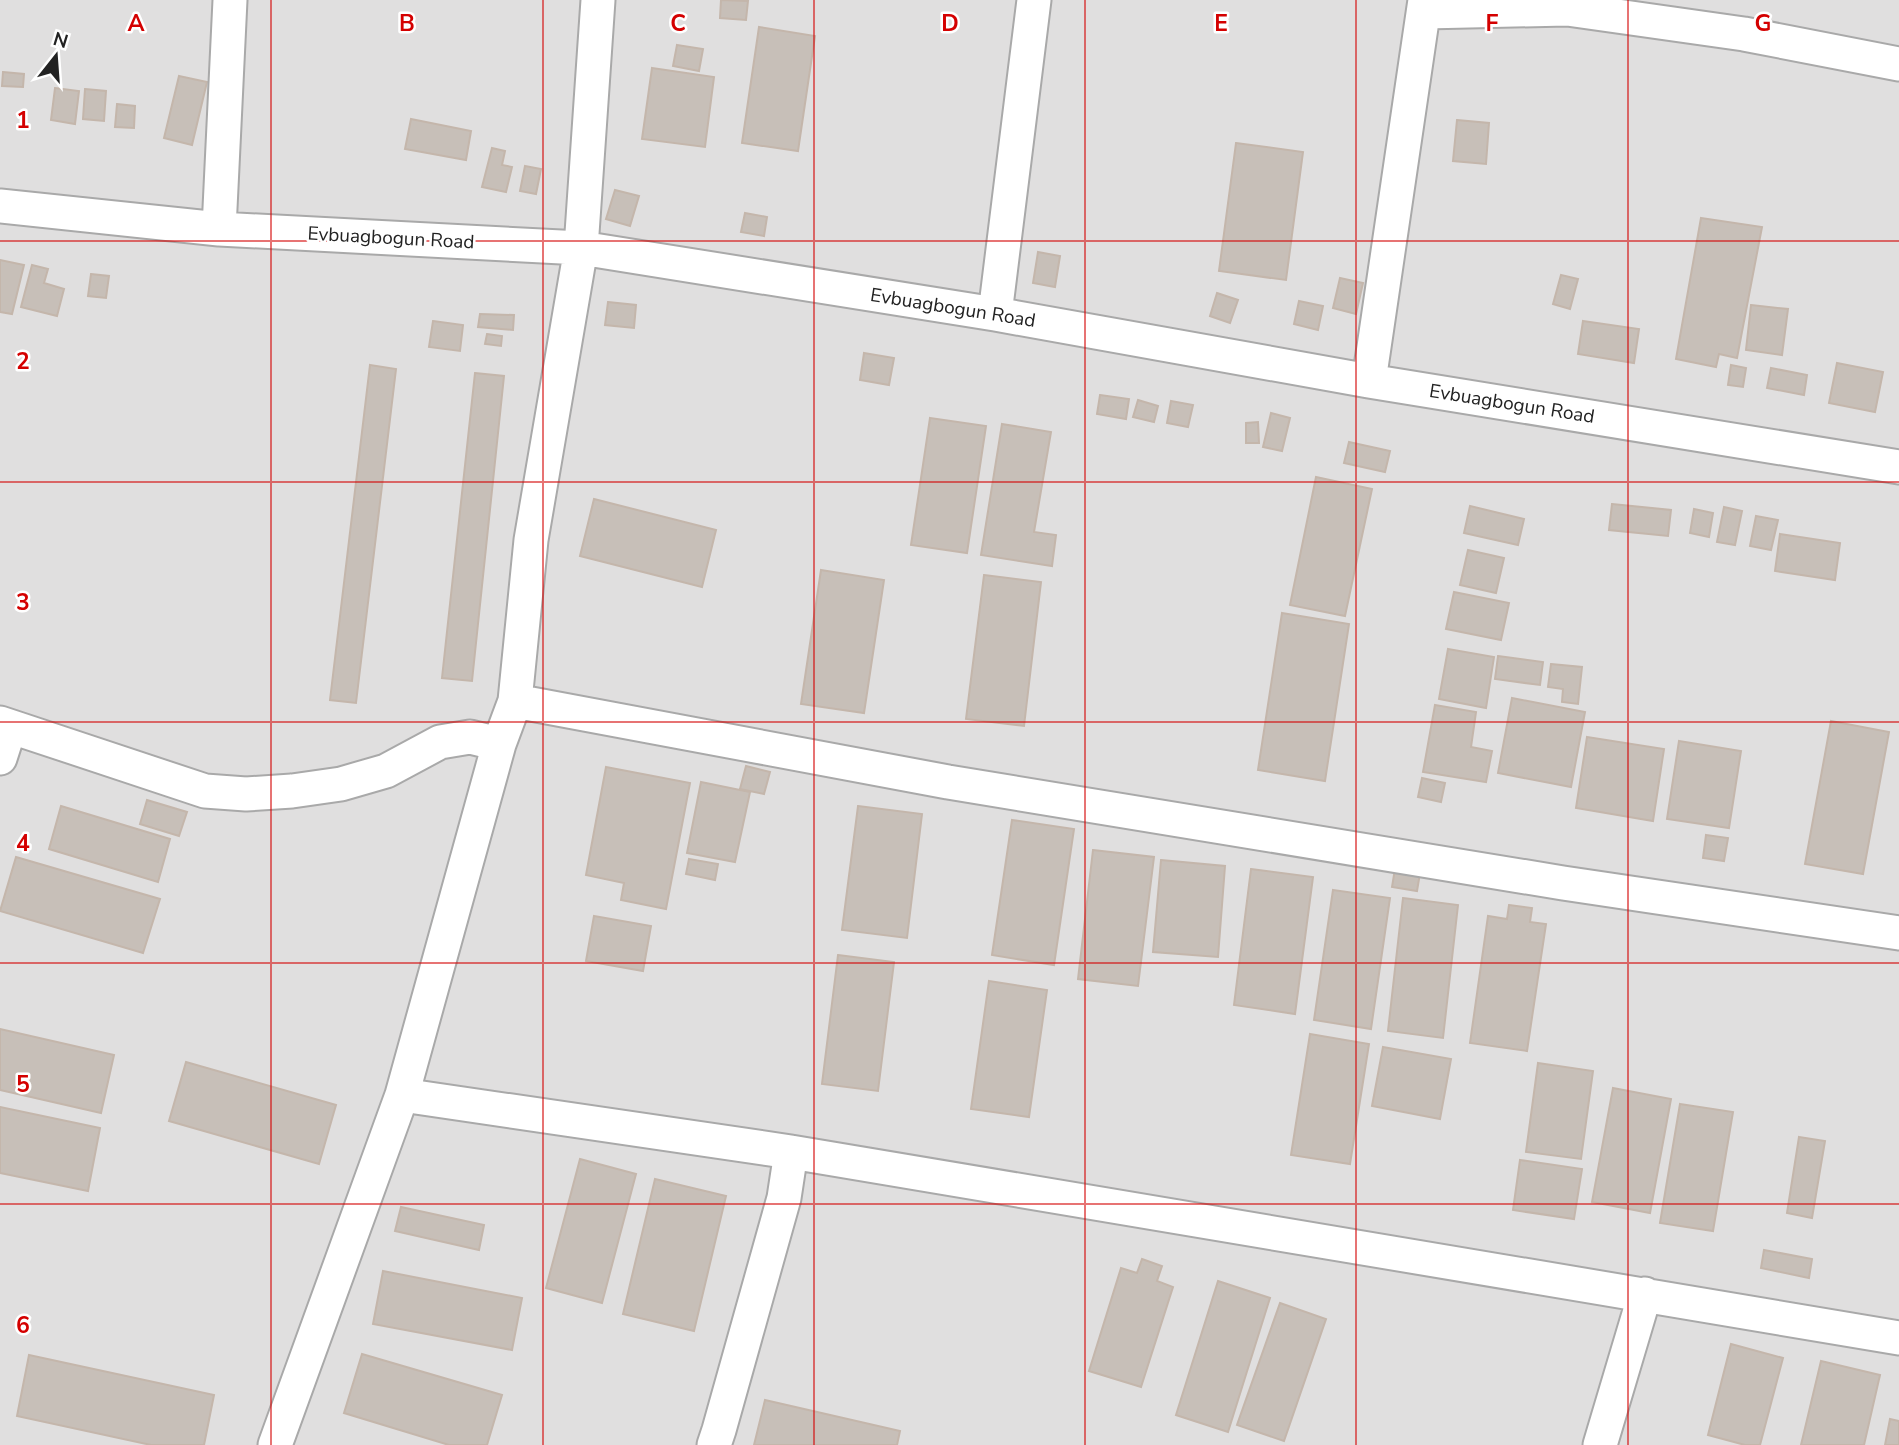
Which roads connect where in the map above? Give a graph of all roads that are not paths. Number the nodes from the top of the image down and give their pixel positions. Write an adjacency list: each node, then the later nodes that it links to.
1 (230, 0): 7 (street)
2 (598, 0): 8 (street)
3 (1034, 0): 9 (street)
4 (1424, 6): 5 (street); 10 (street)
5 (1899, 64)
6 (0, 206): 7 (street, Evbuagbogun Road)
7 (219, 229): 8 (street, Evbuagbogun Road)
8 (581, 248): 9 (street, Evbuagbogun Road); 12 (street)
9 (995, 314): 10 (street, Evbuagbogun Road)
10 (1369, 381): 11 (street, Evbuagbogun Road)
11 (1899, 467)
12 (515, 701): 14 (street); 16 (street)
13 (5, 725): 14 (street); 15 (street)
14 (499, 744): 17 (street)
15 (0, 758)
16 (1899, 933)
17 (402, 1095): 18 (street); 21 (street)
18 (792, 1152): 19 (street); 22 (street)
19 (1645, 1294): 20 (street); 23 (street)
20 (1899, 1338)
21 (275, 1445)
22 (714, 1445)
23 (1600, 1445)

